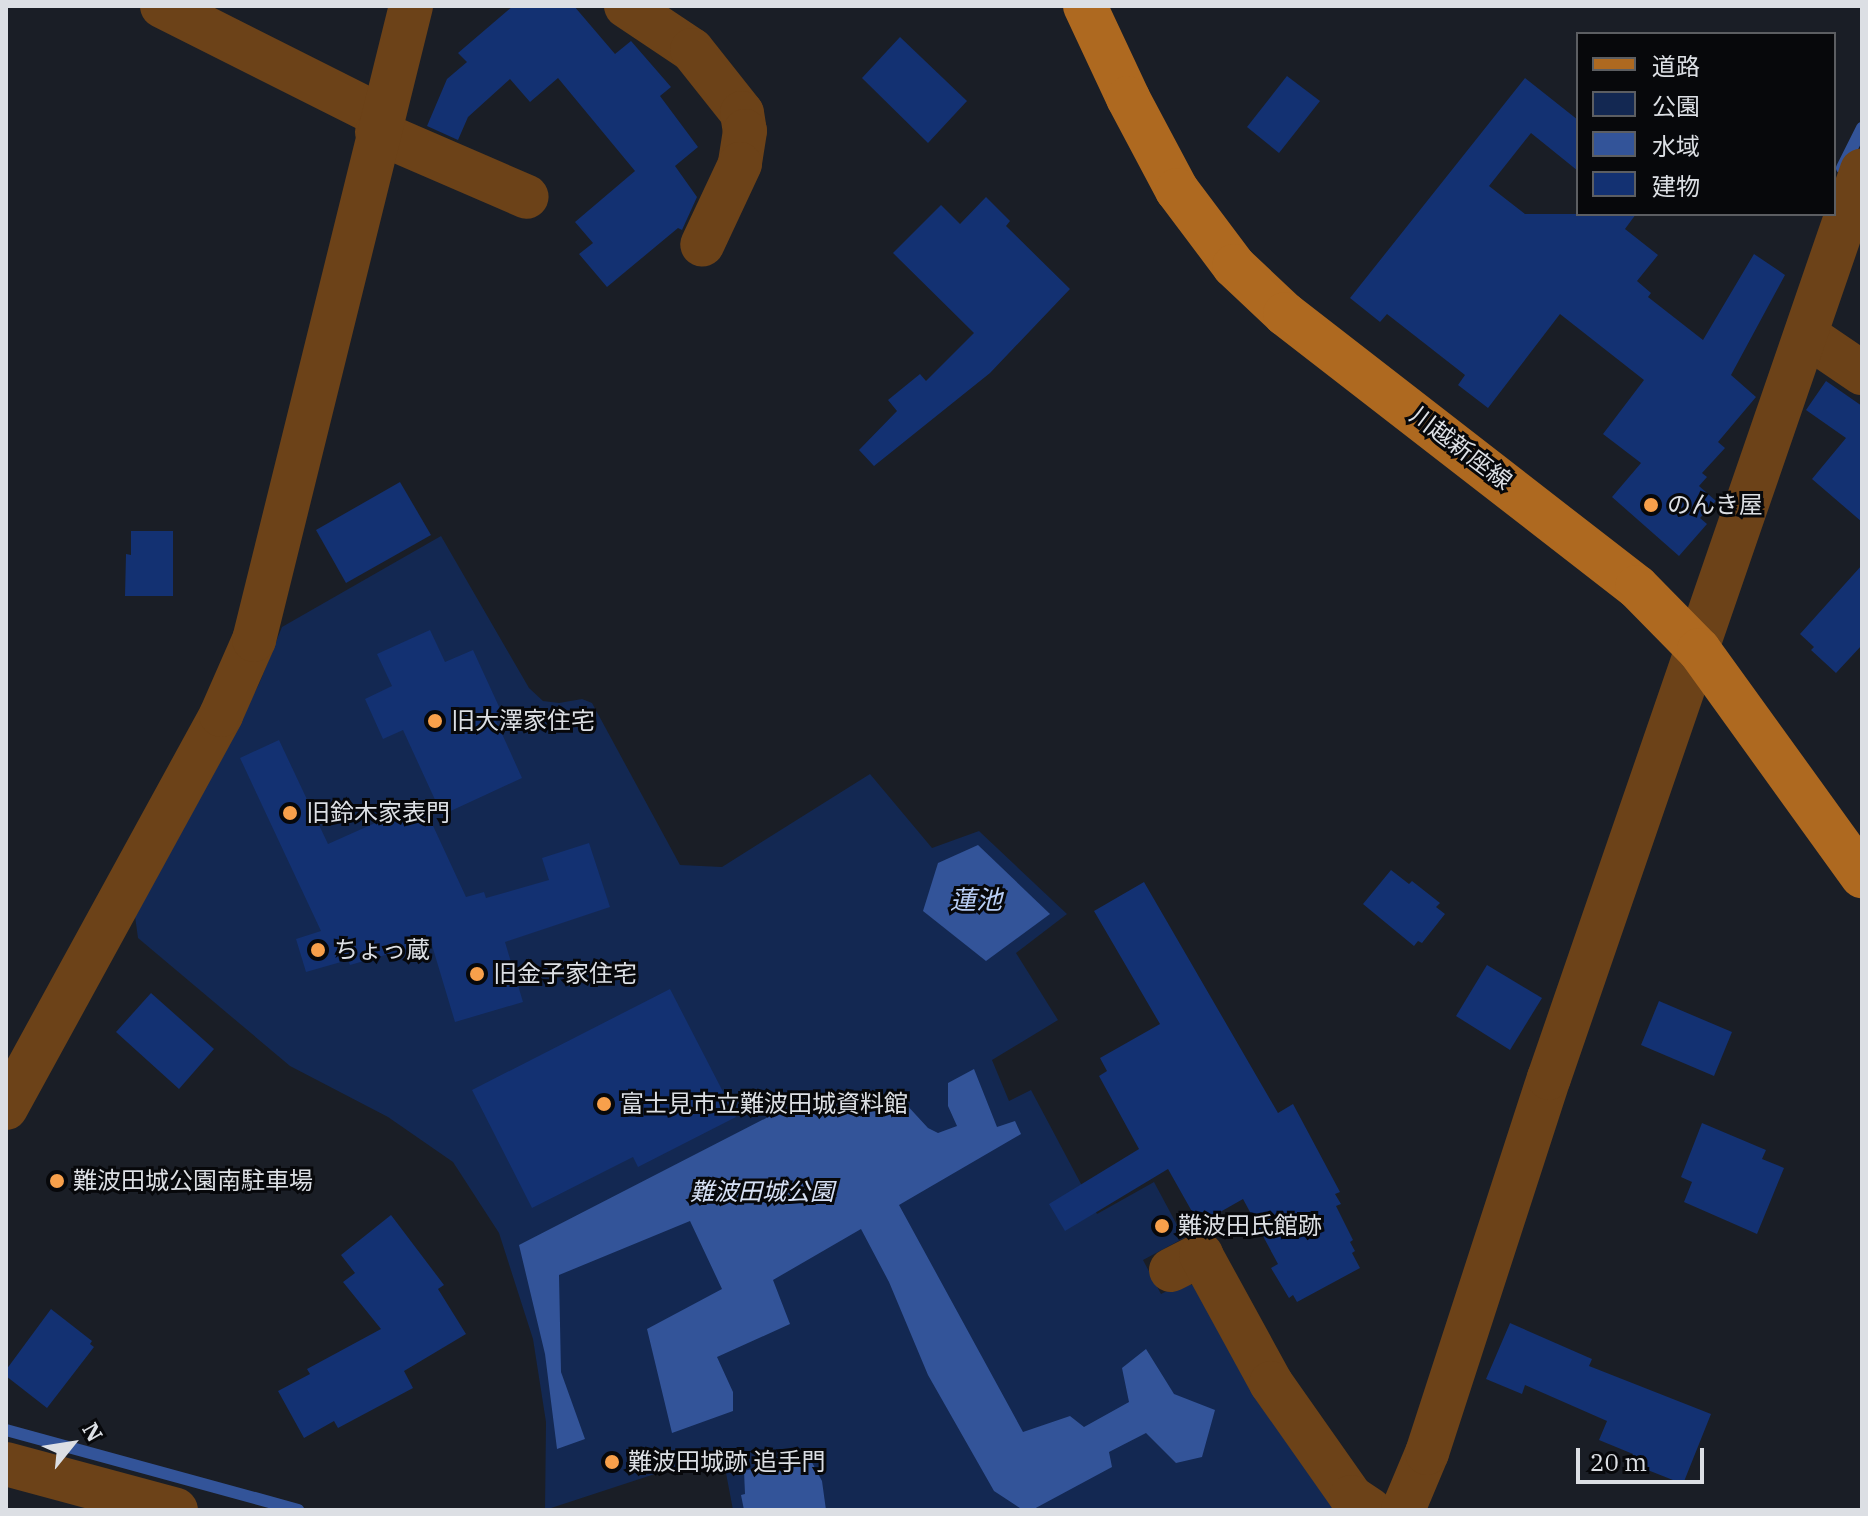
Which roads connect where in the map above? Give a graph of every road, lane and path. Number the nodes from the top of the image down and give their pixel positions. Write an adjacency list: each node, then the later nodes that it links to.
1 (162, 6): 5 (street)
2 (411, 6): 5 (street)
3 (626, 6): 8 (street)
4 (1085, 6): 11 (main road, 川越新座線)
5 (379, 124): 7 (street); 13 (street)
6 (1862, 170): 9 (street)
7 (527, 197)
8 (702, 245)
9 (1806, 335): 10 (street); 11 (street)
10 (1862, 373)
11 (1699, 650): 12 (main road, 川越新座線); 18 (street)
12 (1859, 864)
13 (6, 1108)
14 (1171, 1270): 17 (street)
15 (6, 1464): 16 (street)
16 (176, 1510)
17 (1370, 1510)
18 (1403, 1510)

